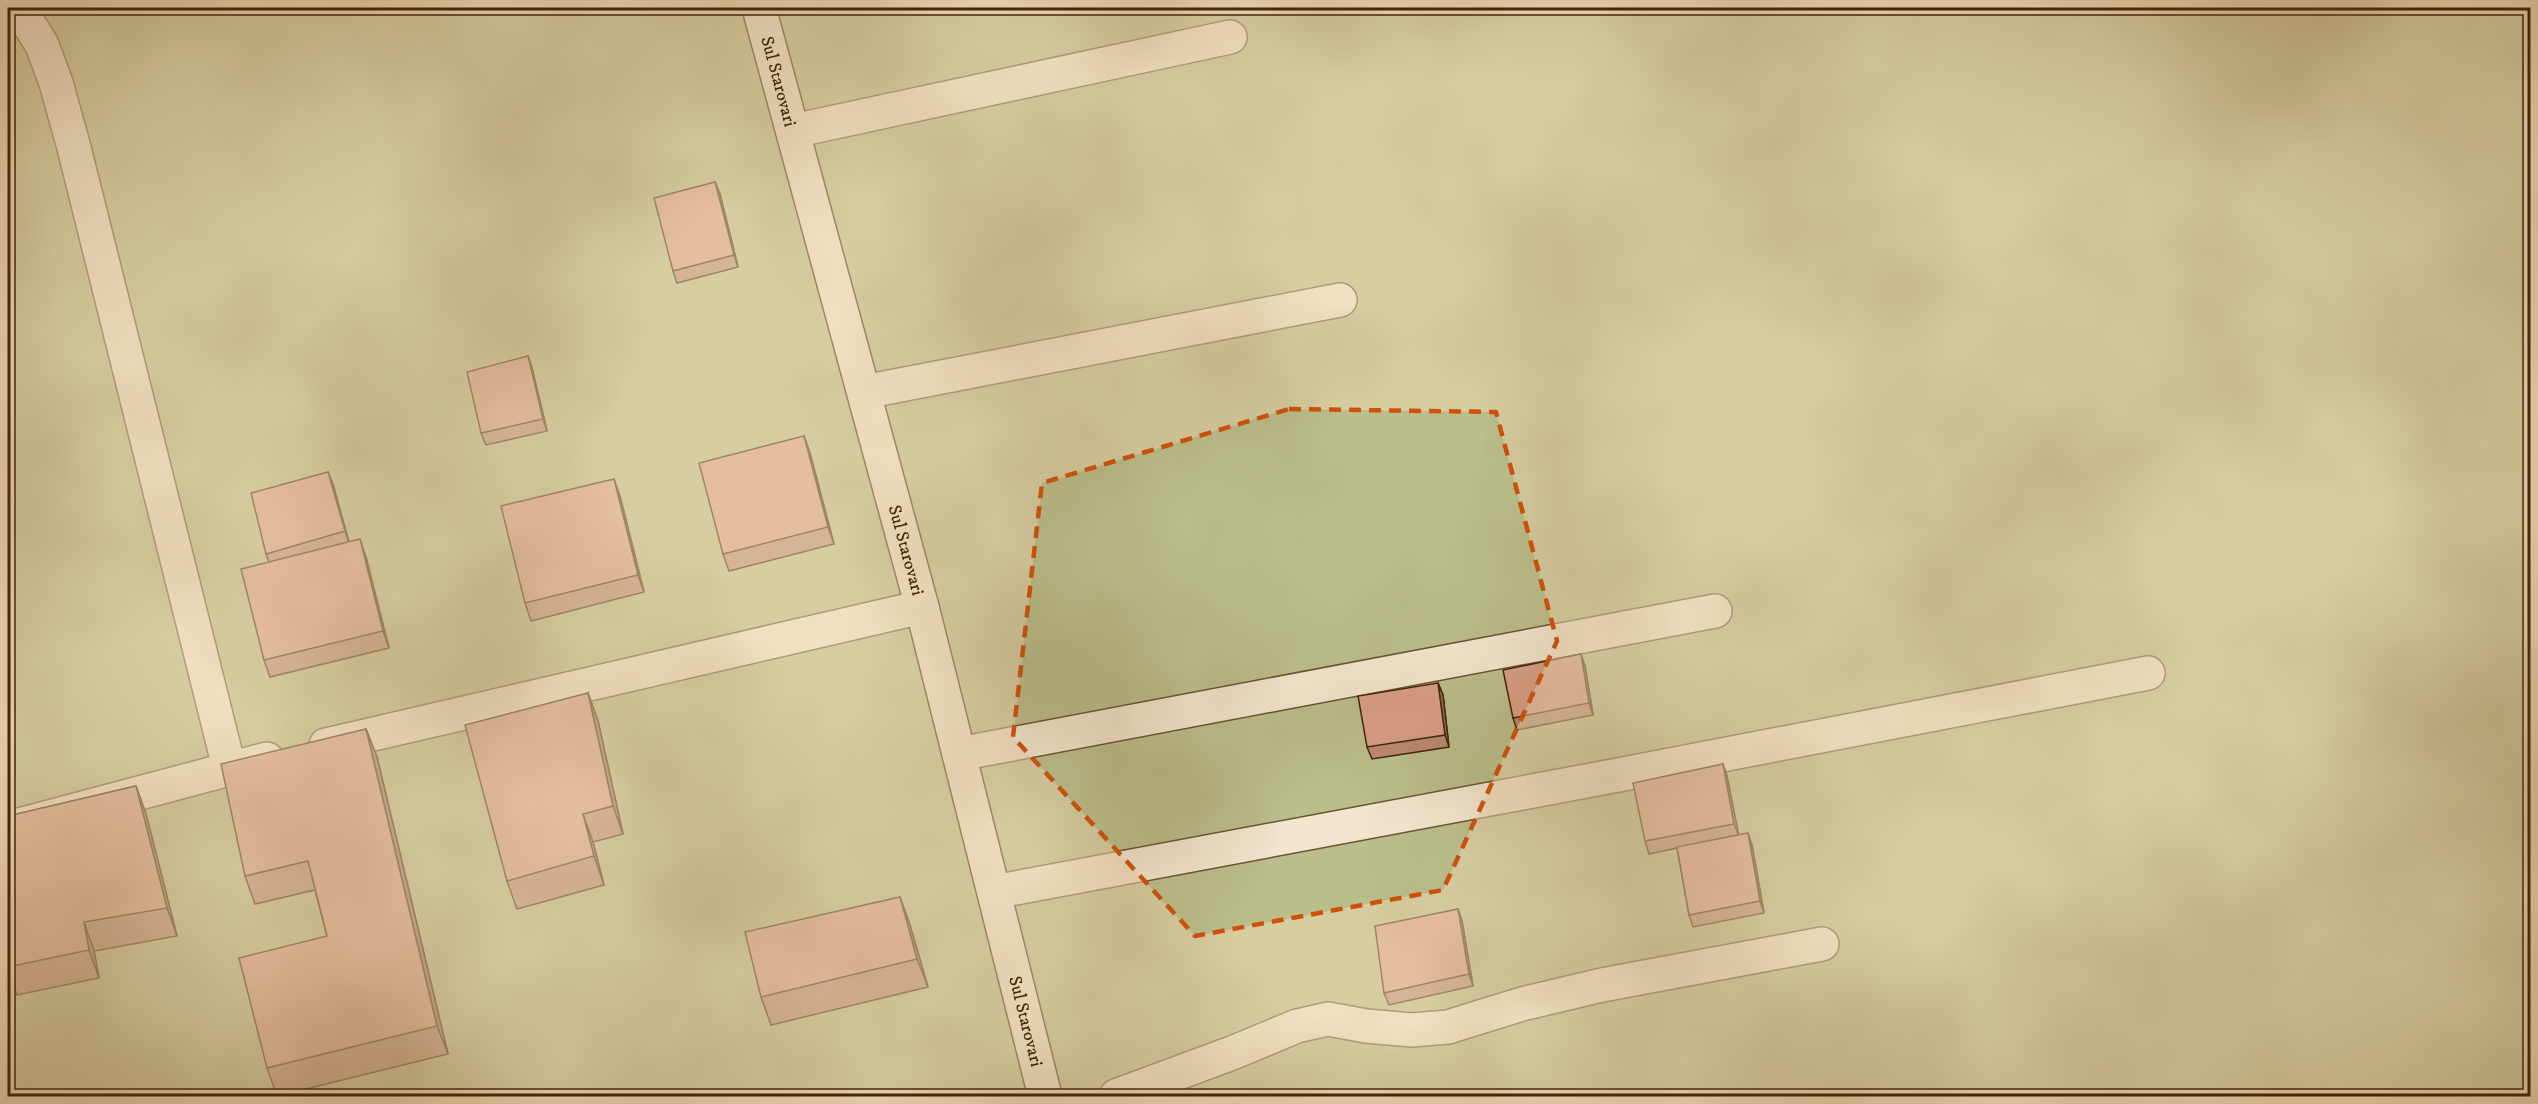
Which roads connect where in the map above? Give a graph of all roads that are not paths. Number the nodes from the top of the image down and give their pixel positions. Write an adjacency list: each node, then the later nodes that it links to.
1 (19, 8): 11 (street)
2 (759, 8): 4 (street, Sul Starovari)
3 (1230, 37): 4 (street)
4 (793, 131): 6 (street, Sul Starovari)
5 (1340, 300): 6 (street)
6 (864, 392): 7 (street, Sul Starovari)
7 (922, 607): 10 (street, Sul Starovari); 11 (street)
8 (1715, 611): 10 (street)
9 (2148, 673): 13 (street)
10 (959, 754): 13 (street, Sul Starovari)
11 (229, 767): 12 (street)
12 (8, 828)
13 (994, 892): 15 (street, Sul Starovari)
14 (1822, 944): 16 (street)
15 (1045, 1096)
16 (1116, 1096)

